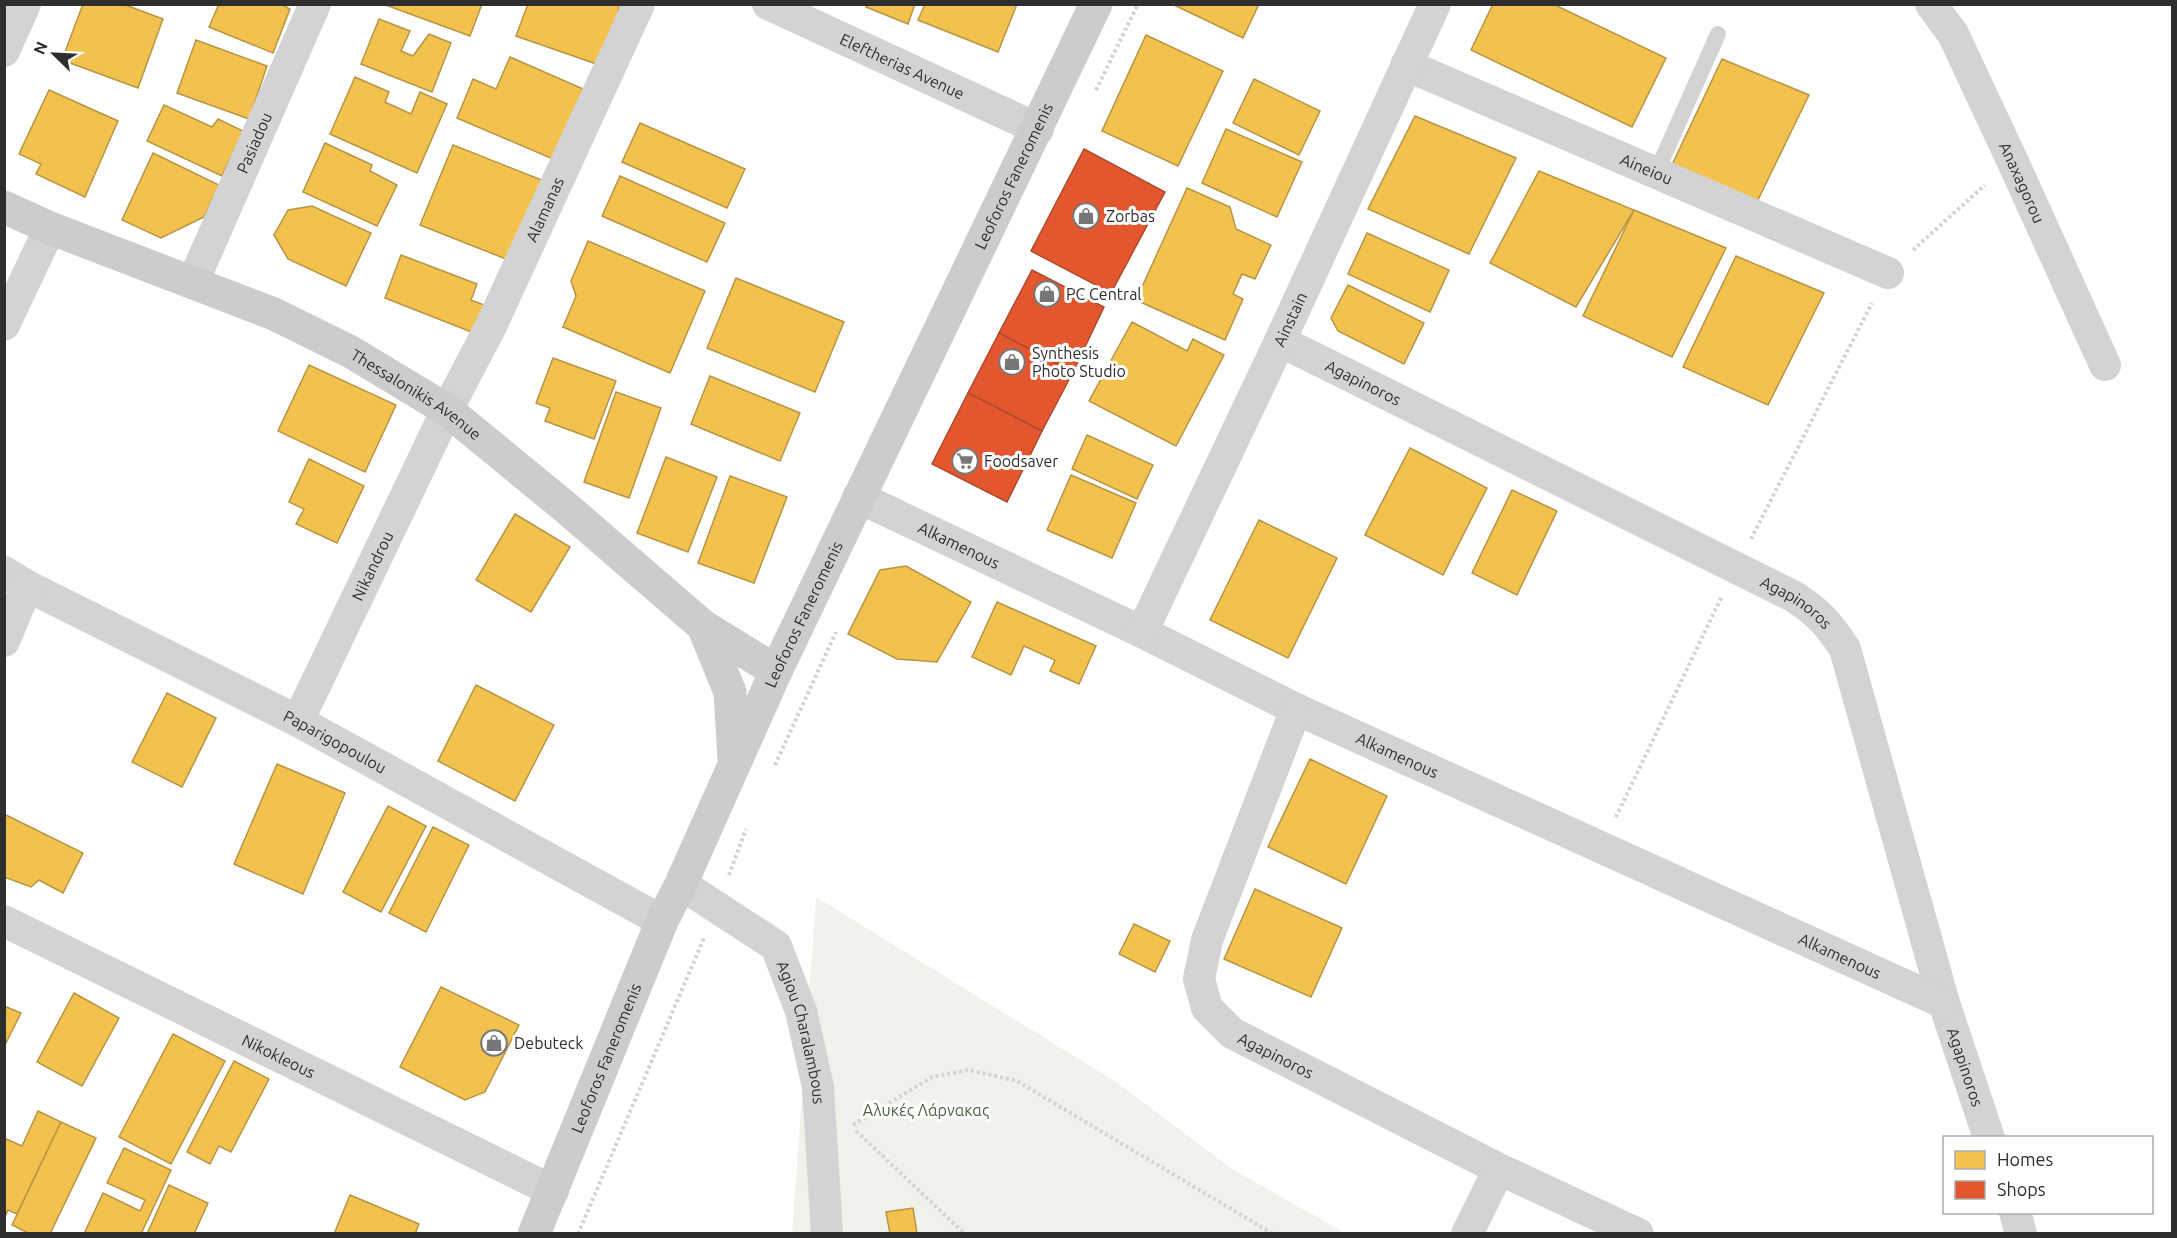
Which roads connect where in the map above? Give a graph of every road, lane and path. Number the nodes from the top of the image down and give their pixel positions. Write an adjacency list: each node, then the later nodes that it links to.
1 (26, 4): 9 (street)
2 (315, 4): 17 (street, Pasiadou)
3 (639, 4): 21 (street, Alamanas)
4 (768, 4): 11 (street, Eleftherias Avenue)
5 (1096, 4): 11 (main road, Leoforos Faneromenis)
6 (1435, 4): 10 (street, Ainstain)
7 (1931, 4): 12 (street, Anaxagorou)
8 (1719, 34): 13 (lane)
9 (4, 51)
10 (1406, 65): 13 (street, Aineiou); 19 (street, Ainstain)
11 (1038, 129): 22 (main road, Leoforos Faneromenis)
12 (2012, 160): 16 (path); 20 (street, Anaxagorou)
13 (1656, 173): 16 (street, Aineiou)
14 (4, 207): 15 (main road, Thessalonikis Avenue)
15 (50, 228): 17 (main road, Thessalonikis Avenue); 18 (street)
16 (1887, 273): 23 (path)
17 (193, 282): 21 (main road, Thessalonikis Avenue)
18 (4, 325)
19 (1280, 341): 23 (street, Agapinoros); 26 (street, Ainstain)
20 (2105, 365)
21 (447, 410): 25 (main road, Thessalonikis Avenue); 30 (street, Nikandrou)
22 (858, 497): 26 (street, Alkamenous); 28 (main road, Leoforos Faneromenis)
23 (1736, 568): 33 (path); 38 (street, Agapinoros)
24 (16, 579): 27 (street); 30 (street, Paparigopoulou)
25 (703, 626): 28 (main road, Thessalonikis Avenue); 31 (main road)
26 (1142, 632): 29 (street, Alkamenous)
27 (4, 641)
28 (776, 671): 31 (main road, Leoforos Faneromenis)
29 (1296, 709): 33 (street, Alkamenous); 40 (street, Agapinoros)
30 (298, 721): 37 (street, Paparigopoulou)
31 (734, 767): 34 (main road, Leoforos Faneromenis)
32 (750, 820): 35 (path)
33 (1601, 847): 38 (street, Alkamenous)
34 (681, 884): 35 (street, Agiou Charalambous); 37 (main road, Leoforos Faneromenis)
35 (717, 907): 44 (path); 45 (street, Agiou Charalambous)
36 (4, 921): 41 (street, Nikokleous)
37 (662, 921): 41 (main road, Leoforos Faneromenis)
38 (1944, 1003): 39 (street, Agapinoros)
39 (1989, 1136)
40 (1499, 1169): 48 (street); 49 (street, Agapinoros)
41 (553, 1191): 43 (main road, Leoforos Faneromenis)
42 (2016, 1214): 50 (street)
43 (534, 1233)
44 (578, 1233)
45 (827, 1233)
46 (965, 1233): 47 (path)
47 (1273, 1233)
48 (1467, 1233)
49 (1638, 1233)
50 (2021, 1233)

